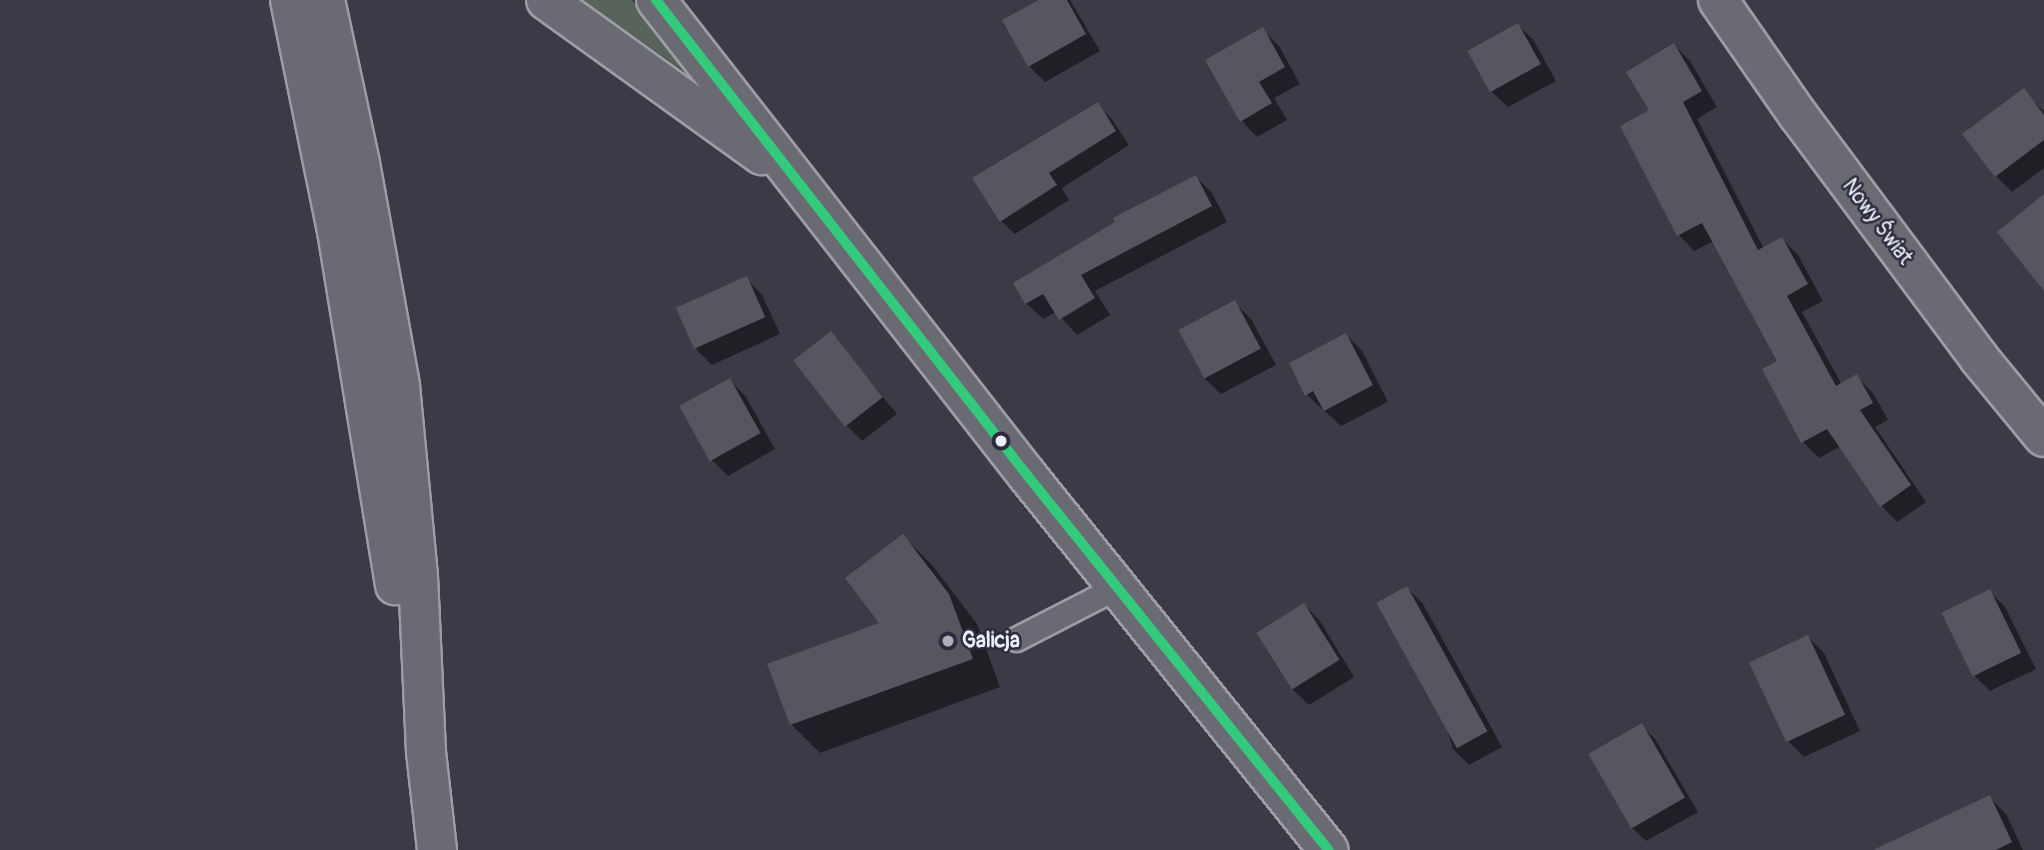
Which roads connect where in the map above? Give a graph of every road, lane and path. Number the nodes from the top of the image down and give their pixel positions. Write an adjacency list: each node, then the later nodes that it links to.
1 (290, 0): 10 (main road)
2 (325, 0): 10 (main road)
3 (546, 0): 6 (main road)
4 (656, 0): 6 (main road)
5 (1718, 0): 7 (main road, Nowy Świat)
6 (795, 178): 8 (main road)
7 (2044, 438)
8 (1117, 587): 9 (lane); 12 (main road)
9 (1016, 639)
10 (426, 752): 11 (main road)
11 (437, 850)
12 (1328, 850)

